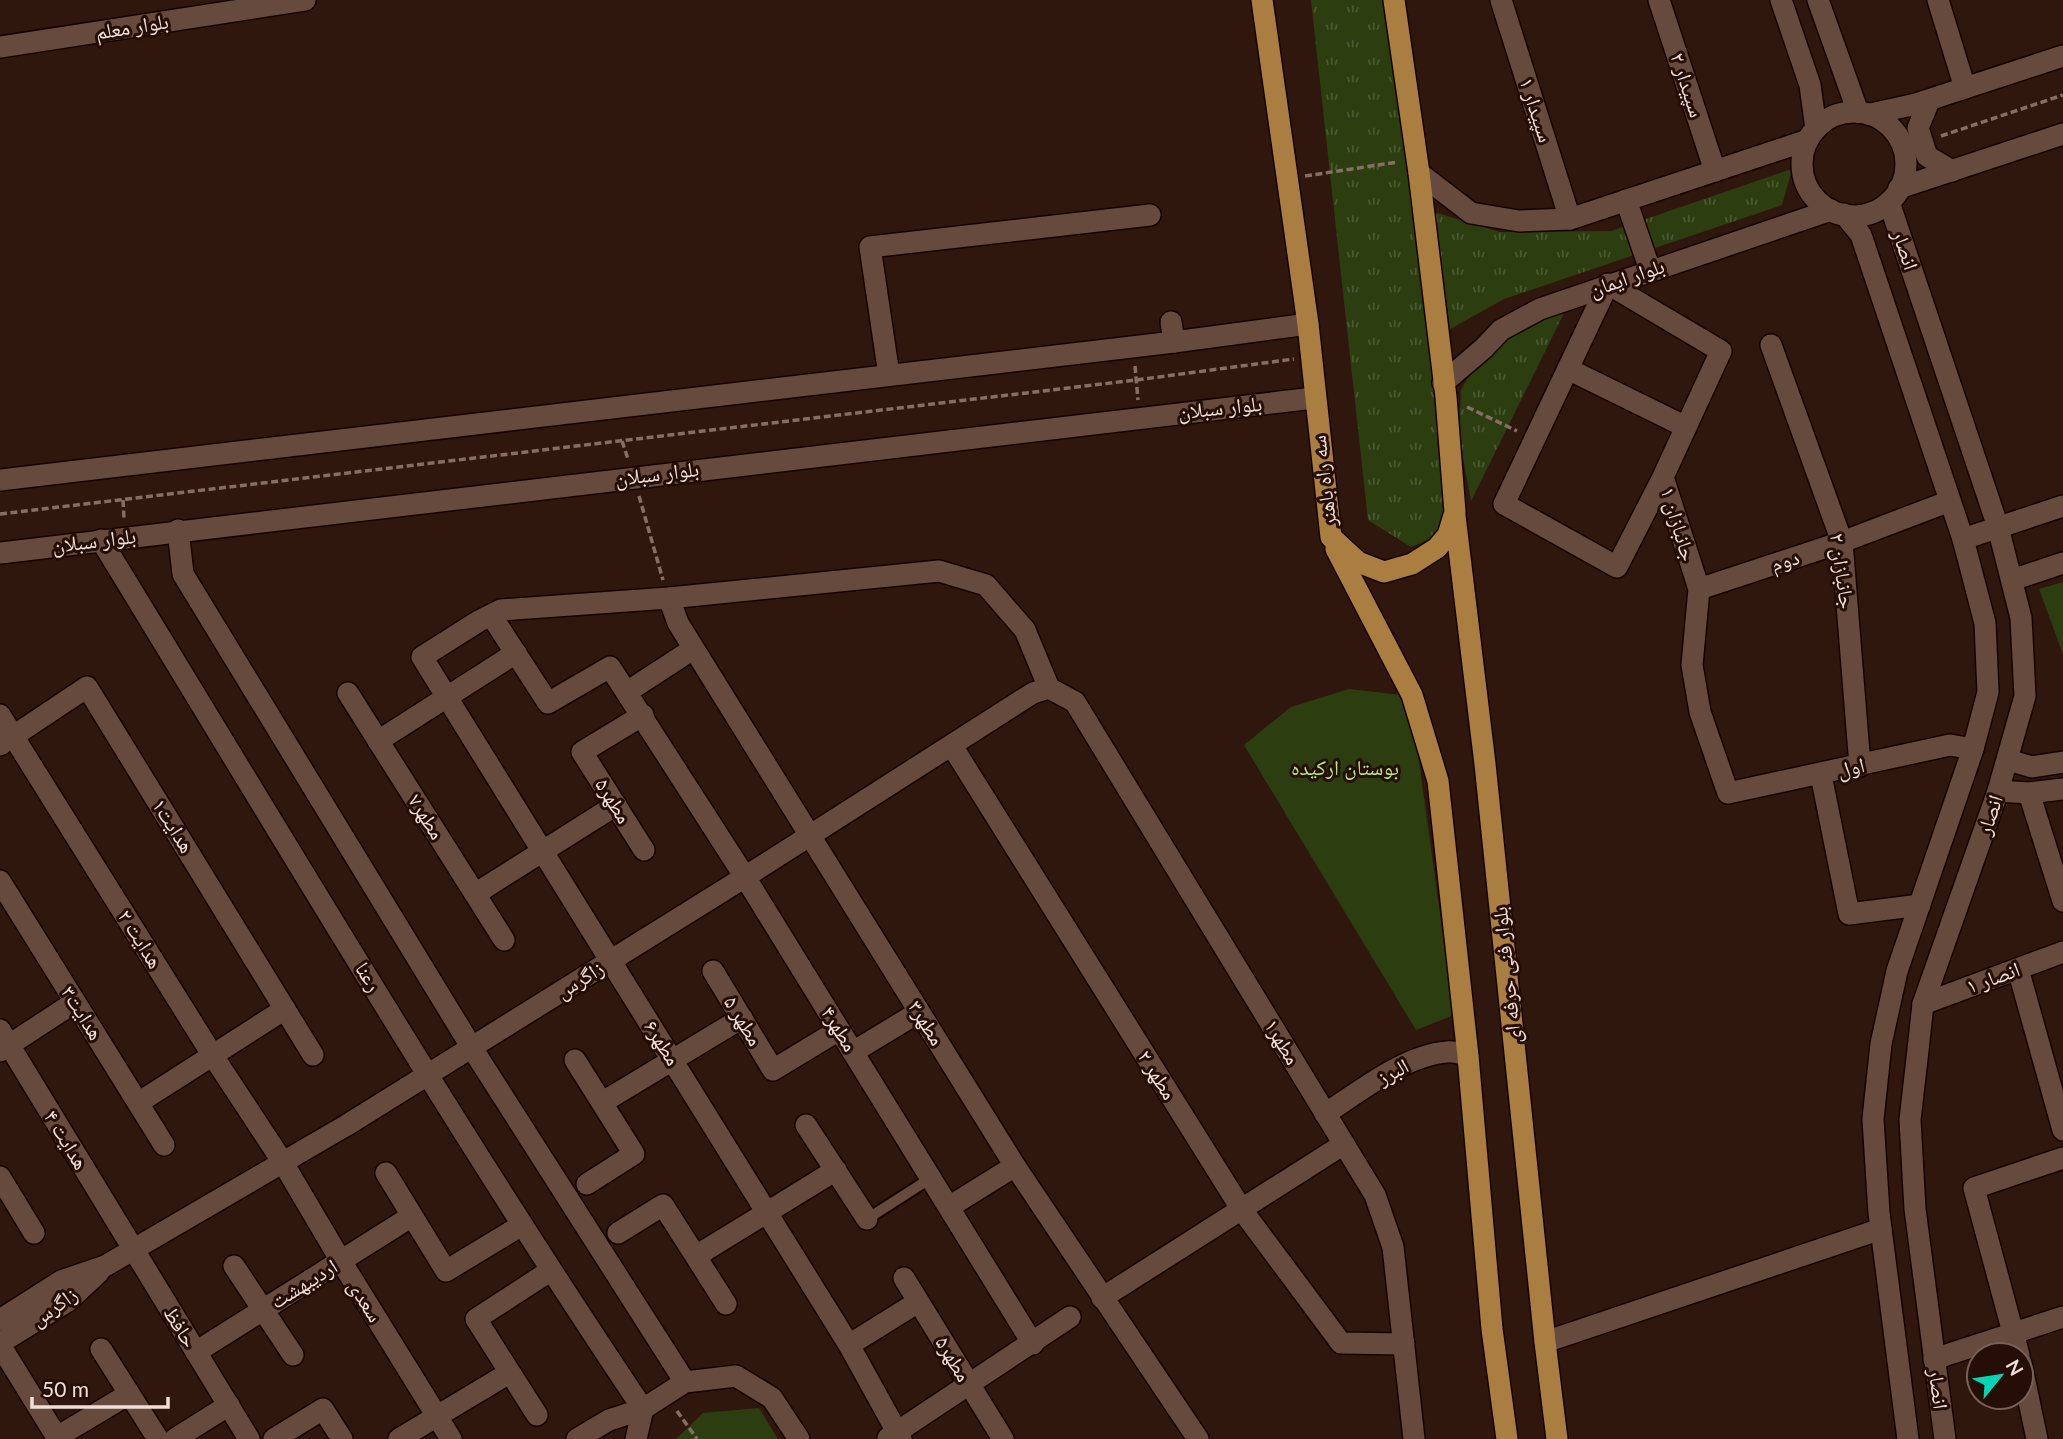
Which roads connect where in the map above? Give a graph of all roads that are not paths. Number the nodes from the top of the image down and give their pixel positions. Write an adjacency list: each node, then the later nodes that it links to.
1 (305, 0): 9 (street, بلوار معلم)
2 (1262, 0): 26 (main road, سه راه باهنر)
3 (1394, 0): 16 (main road, سه راه باهنر)
4 (1501, 0): 23 (street, سپیدار ۱)
5 (1659, 0): 17 (street, سپیدار ۲)
6 (1781, 0): 15 (street)
7 (1818, 0): 13 (street)
8 (1938, 0): 11 (street)
9 (0, 47)
10 (2063, 56): 11 (street)
11 (1965, 89): 12 (street)
12 (1928, 101): 13 (street); 18 (street)
13 (1864, 113): 15 (street); 19 (street)
14 (2063, 134): 18 (street)
15 (1812, 135): 17 (street); 21 (street)
16 (1418, 166): 23 (street); 30 (main road, سه راه باهنر)
17 (1716, 171): 20 (street)
18 (1952, 171): 19 (street)
19 (1894, 195): 21 (street); 38 (street, انصار)
20 (1626, 200): 23 (street); 24 (street)
21 (1837, 212): 24 (street, بلوار ایمان); 35 (street, انصار)
22 (1150, 215): 29 (street)
23 (1570, 219)
24 (1650, 270): 25 (street, بلوار ایمان)
25 (1608, 284): 28 (street); 30 (street, بلوار ایمان); 32 (street, جانبازان ۱)
26 (1308, 324): 29 (street); 31 (main road, سه راه باهنر)
27 (1771, 345): 43 (street, جانبازان ۲)
28 (1568, 369): 32 (street); 33 (street)
29 (888, 375): 34 (street)
30 (1444, 390): 37 (main road, سه راه باهنر)
31 (1314, 398): 39 (street, بلوار سبلان); 40 (main road, سه راه باهنر)
32 (1686, 427): 33 (street, جانبازان ۱)
33 (1663, 477): 47 (street, جانبازان ۱)
34 (0, 480)
35 (1950, 500): 41 (street, انصار); 43 (street, دوم)
36 (2063, 506): 38 (street)
37 (1455, 512): 40 (main road, سه راه باهنر); 140 (main road, بلوار فنی حرفه ای)
38 (1998, 527): 41 (street); 46 (street, انصار)
39 (178, 530): 42 (street, بلوار سبلان); 92 (street)
40 (1331, 537): 96 (main road)
41 (1963, 539): 61 (street, انصار)
42 (101, 540): 44 (street, بلوار سبلان); 99 (street, رعنا)
43 (1842, 542): 47 (street, دوم); 64 (street, جانبازان ۲)
44 (0, 553)
45 (2063, 563): 46 (street)
46 (2012, 580): 62 (street, انصار)
47 (1699, 589): 69 (street, جانبازان ۱)
48 (669, 598): 49 (street); 50 (street, مطهر۳); 52 (street)
49 (491, 615): 51 (street); 55 (street, مطهر۶)
50 (694, 649): 53 (street); 72 (street, مطهر۳)
51 (516, 653): 53 (street, مطهر۴); 55 (street)
52 (1049, 688): 60 (street, زاگرس); 102 (street, مطهر۱)
53 (627, 692): 57 (street, مطهر۴)
54 (348, 693): 59 (street, مطهر۷)
55 (447, 696): 59 (street); 74 (street, مطهر۶)
56 (0, 715): 58 (street, هدایت ۲)
57 (643, 715): 71 (street, مطهر۵); 75 (street, مطهر۴)
58 (7, 741): 87 (street, هدایت۱); 95 (street, هدایت ۲)
59 (378, 741): 77 (street, مطهر۷)
60 (952, 746): 72 (street, زاگرس); 116 (street, مطهر ۲)
61 (1973, 749): 62 (street, اول); 64 (street, اول); 66 (street, انصار)
62 (2008, 760): 63 (street, اول); 68 (street, انصار)
63 (2063, 762)
64 (1860, 766): 65 (street, اول)
65 (1821, 775): 69 (street, اول); 79 (street)
66 (1961, 784): 68 (street); 79 (street, انصار)
67 (2063, 789): 70 (street)
68 (1998, 790): 70 (street); 86 (street, انصار)
69 (1728, 793)
70 (2029, 793): 78 (street)
71 (616, 806): 73 (street, مطهر۵); 74 (street)
72 (810, 836): 75 (street, زاگرس); 88 (street, مطهر۳)
73 (644, 850)
74 (543, 852): 77 (street); 82 (street, مطهر۶)
75 (745, 877): 82 (street, زاگرس); 90 (street, مطهر۴)
76 (0, 881): 85 (street, هدایت۳)
77 (475, 894): 80 (street, مطهر۷)
78 (2063, 901)
79 (1920, 905): 121 (street, انصار)
80 (504, 940)
81 (2063, 952): 83 (street, انصار ۱)
82 (611, 961): 92 (street, زاگرس); 98 (street, مطهر۶)
83 (2018, 969): 86 (street, انصار ۱); 104 (street)
84 (712, 971): 89 (street, مطهر ۵)
85 (75, 1002): 91 (street); 101 (street, هدایت۳)
86 (1923, 1004): 148 (street, انصار)
87 (285, 1009): 94 (street, هدایت۱); 95 (street)
88 (919, 1012): 93 (street); 109 (street, مطهر۳)
89 (742, 1018): 90 (street, مطهر ۵); 98 (street)
90 (839, 1030): 93 (street, مطهر۴)
91 (3, 1042): 124 (street, هدایت ۴)
92 (472, 1048): 99 (street, زاگرس); 150 (street)
93 (853, 1052): 112 (street, مطهر۴)
94 (313, 1055)
95 (213, 1056): 101 (street); 108 (street, هدایت ۲)
96 (1468, 1056): 102 (street, البرز); 173 (main road)
97 (575, 1060): 100 (street)
98 (673, 1060): 100 (street); 117 (street, مطهر۶)
99 (428, 1075): 108 (street, زاگرس); 120 (street, رعنا)
100 (603, 1102): 114 (street)
101 (138, 1103): 106 (street, هدایت۳)
102 (1325, 1114): 105 (street, مطهر۱)
103 (806, 1125): 110 (street)
104 (2063, 1130)
105 (1345, 1144): 116 (street); 144 (street, مطهر۱)
106 (164, 1145)
107 (2063, 1158): 138 (street)
108 (282, 1161): 124 (street, زاگرس); 126 (street, سعدی)
109 (1015, 1166): 115 (street); 131 (street, مطهر۳)
110 (836, 1170): 117 (street); 119 (street)
111 (386, 1173): 118 (street)
112 (932, 1178): 115 (street, مطهر۴); 119 (lane)
113 (2, 1184): 122 (street)
114 (587, 1184)
115 (949, 1207): 142 (street, مطهر۴)
116 (1242, 1210): 131 (street); 144 (street, مطهر ۲)
117 (767, 1212): 125 (street); 143 (street, مطهر۶)
118 (412, 1216): 120 (street); 126 (street, اردیبهشت)
119 (867, 1219)
120 (522, 1225): 129 (street, رعنا)
121 (1881, 1229): 140 (street); 175 (street, انصار)
122 (34, 1233)
123 (618, 1233): 125 (street)
124 (133, 1250): 127 (street, زاگرس); 146 (street, حافظ)
125 (696, 1256): 133 (street)
126 (341, 1261): 134 (street, اردیبهشت); 157 (street, سعدی)
127 (106, 1266): 137 (street, زاگرس); 141 (street, زاگرس)
128 (234, 1266): 134 (street)
129 (550, 1271): 149 (street); 154 (street, رعنا)
130 (904, 1278): 132 (street, مطهر۵)
131 (1102, 1298): 171 (street, مطهر۳)
132 (918, 1302): 143 (street); 151 (street, مطهر۵)
133 (726, 1304)
134 (263, 1310): 146 (street, اردیبهشت); 147 (street)
135 (1070, 1317): 142 (street)
136 (2063, 1317): 138 (street)
137 (0, 1320)
138 (2015, 1333): 139 (street); 148 (street)
139 (2016, 1341)
140 (1545, 1342): 174 (main road, بلوار فنی حرفه ای)
141 (0, 1344): 159 (street)
142 (1033, 1344): 151 (street)
143 (849, 1345): 158 (street, مطهر۶)
144 (1404, 1345): 172 (street, مطهر۱)
145 (101, 1349): 152 (street)
146 (196, 1352): 153 (street, حافظ)
147 (293, 1355)
148 (1934, 1359): 176 (street, انصار)
149 (509, 1373): 156 (street); 157 (street)
150 (685, 1381): 154 (street); 169 (street)
151 (969, 1386): 158 (street); 170 (street, مطهر۵)
152 (129, 1394): 159 (street); 160 (street)
153 (229, 1405): 161 (street); 162 (street, حافظ)
154 (643, 1409): 167 (street); 168 (street)
155 (2031, 1411): 177 (street)
156 (537, 1415)
157 (437, 1416): 165 (street); 166 (street, سعدی)
158 (895, 1437)
159 (58, 1438)
160 (158, 1439)
161 (175, 1439)
162 (249, 1439)
163 (274, 1439): 164 (street)
164 (342, 1439)
165 (400, 1439)
166 (451, 1439)
167 (577, 1439)
168 (636, 1439)
169 (799, 1439)
170 (1003, 1439)
171 (1198, 1439)
172 (1414, 1439)
173 (1507, 1439)
174 (1557, 1439)
175 (1908, 1439)
176 (1945, 1439)
177 (2037, 1439)

